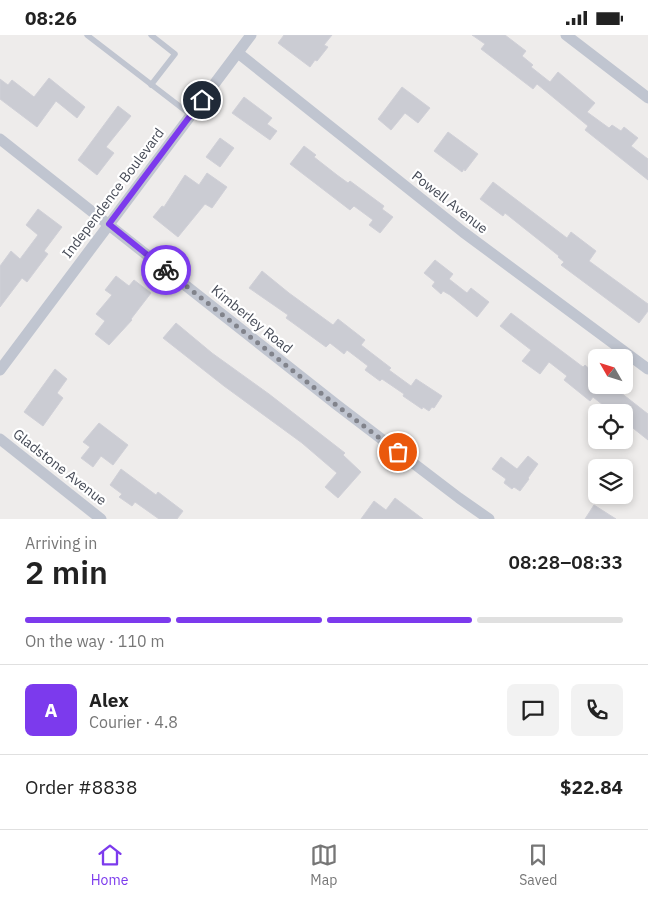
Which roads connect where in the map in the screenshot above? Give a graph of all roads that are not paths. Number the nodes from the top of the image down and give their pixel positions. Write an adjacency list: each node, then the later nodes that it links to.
1 (87, 35): 6 (lane)
2 (151, 35): 6 (lane)
3 (251, 35): 5 (street, Independence Boulevard)
4 (566, 35): 7 (street)
5 (238, 53): 8 (street, Independence Boulevard); 11 (street, Powell Avenue)
6 (151, 85): 8 (lane)
7 (648, 98)
8 (191, 115): 10 (street, Independence Boulevard)
9 (0, 139): 10 (street, Kimberley Road)
10 (109, 224): 12 (street, Independence Boulevard); 15 (street, Kimberley Road)
11 (648, 369)
12 (0, 370)
13 (0, 439): 14 (street, Gladstone Avenue)
14 (101, 519)
15 (489, 519)

